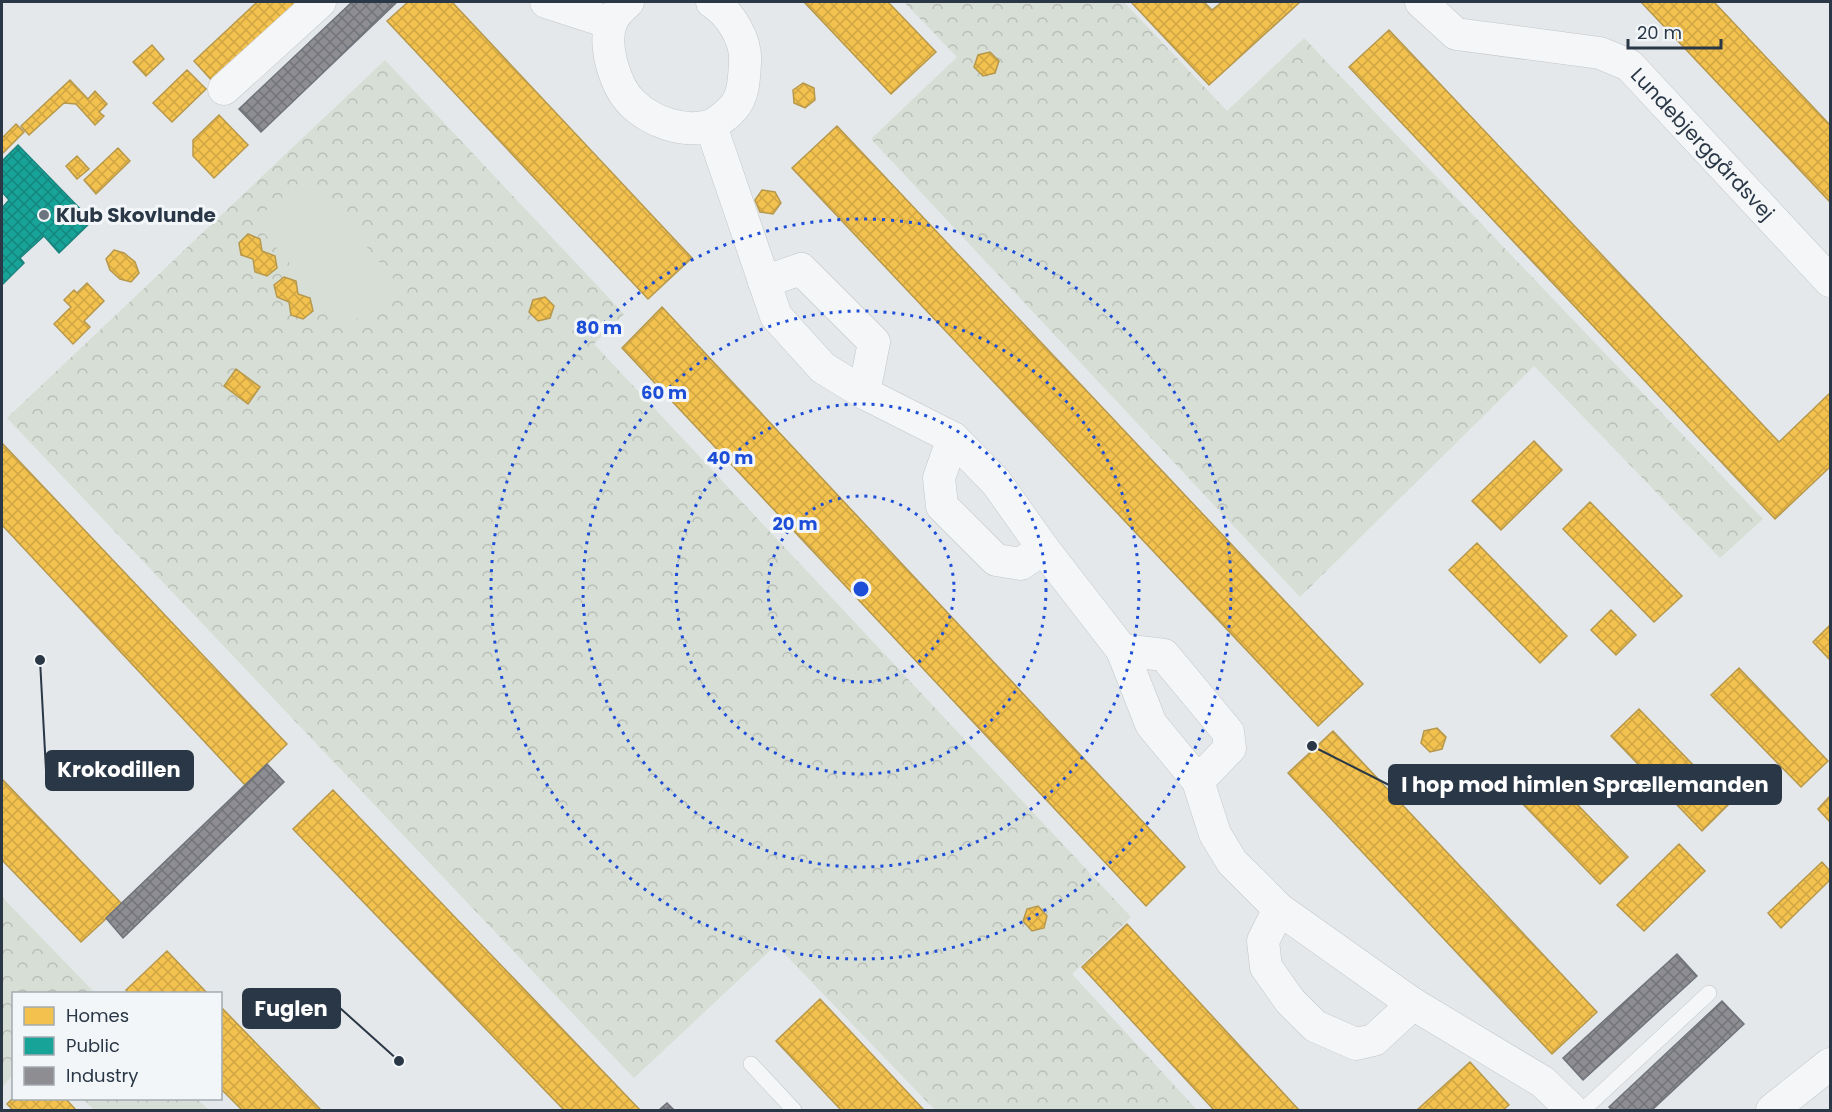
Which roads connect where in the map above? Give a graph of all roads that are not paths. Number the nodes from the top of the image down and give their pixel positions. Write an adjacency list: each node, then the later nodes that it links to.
1 (320, 2): 6 (street)
2 (546, 2): 5 (street)
3 (712, 2): 7 (street)
4 (1421, 2): 8 (street, Lundebjerggårdsvej)
5 (619, 12): 7 (street)
6 (224, 89)
7 (711, 126): 9 (street)
8 (1830, 281)
9 (764, 282): 10 (street); 10 (street)
10 (864, 393): 11 (street)
11 (953, 438): 12 (street); 12 (street)
12 (1043, 548): 13 (street)
13 (1122, 650): 14 (street); 14 (street)
14 (1198, 781): 15 (street)
15 (1279, 909): 17 (street); 17 (street)
16 (1709, 993): 22 (lane)
17 (1413, 1004): 21 (street)
18 (751, 1064): 20 (lane)
19 (1830, 1064): 23 (street)
20 (794, 1110)
21 (1572, 1110)
22 (1583, 1110)
23 (1772, 1110)

